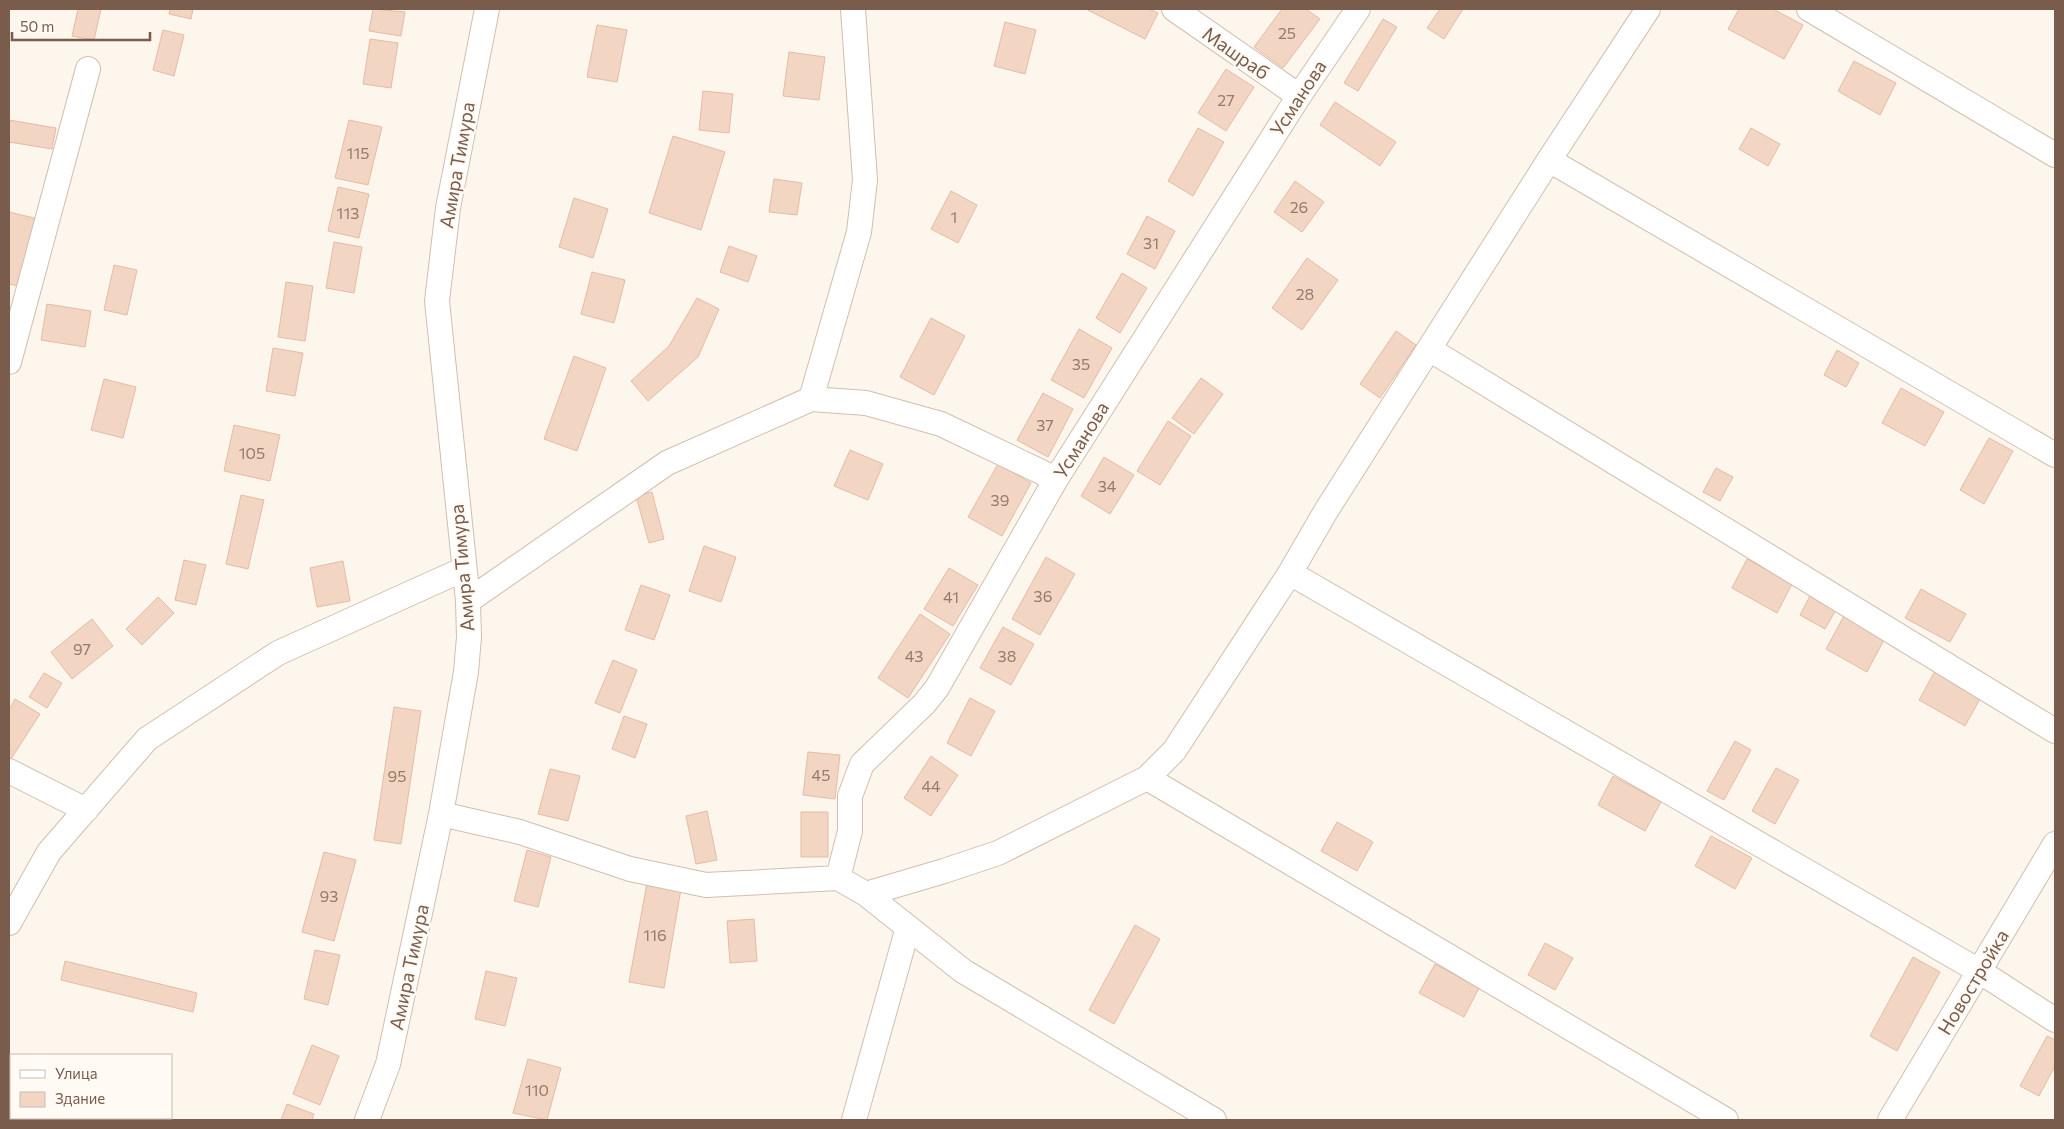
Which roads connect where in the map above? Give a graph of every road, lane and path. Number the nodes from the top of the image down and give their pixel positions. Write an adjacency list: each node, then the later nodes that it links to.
1 (487, 9): 16 (street, Амира Тимура)
2 (853, 9): 13 (street)
3 (1174, 9): 8 (street, Машраб)
4 (1358, 9): 8 (street, Усманова)
5 (1648, 9): 10 (street)
6 (1809, 9): 9 (street)
7 (88, 69): 12 (street)
8 (1299, 96): 15 (street, Усманова)
9 (2055, 155)
10 (1549, 160): 11 (street); 14 (street)
11 (1428, 349): 17 (street); 19 (street)
12 (9, 362)
13 (811, 399): 15 (street); 18 (street)
14 (2055, 455)
15 (1056, 479): 25 (street, Усманова)
16 (464, 569): 18 (street, Амира Тимура); 22 (street)
17 (1290, 573): 21 (street); 29 (street)
18 (468, 601): 23 (street, Амира Тимура)
19 (2055, 731)
20 (9, 771): 22 (street)
21 (1147, 778): 26 (street); 34 (street)
22 (86, 810): 27 (street)
23 (441, 814): 25 (street); 31 (street, Амира Тимура)
24 (2055, 844): 29 (street, Новостройка)
25 (838, 878): 26 (street)
26 (866, 894): 28 (street)
27 (9, 923)
28 (908, 927): 32 (street); 33 (street)
29 (1979, 971): 30 (street); 35 (street, Новостройка)
30 (2055, 1020)
31 (367, 1120)
32 (854, 1120)
33 (1214, 1120)
34 (1726, 1120)
35 (1890, 1120)

